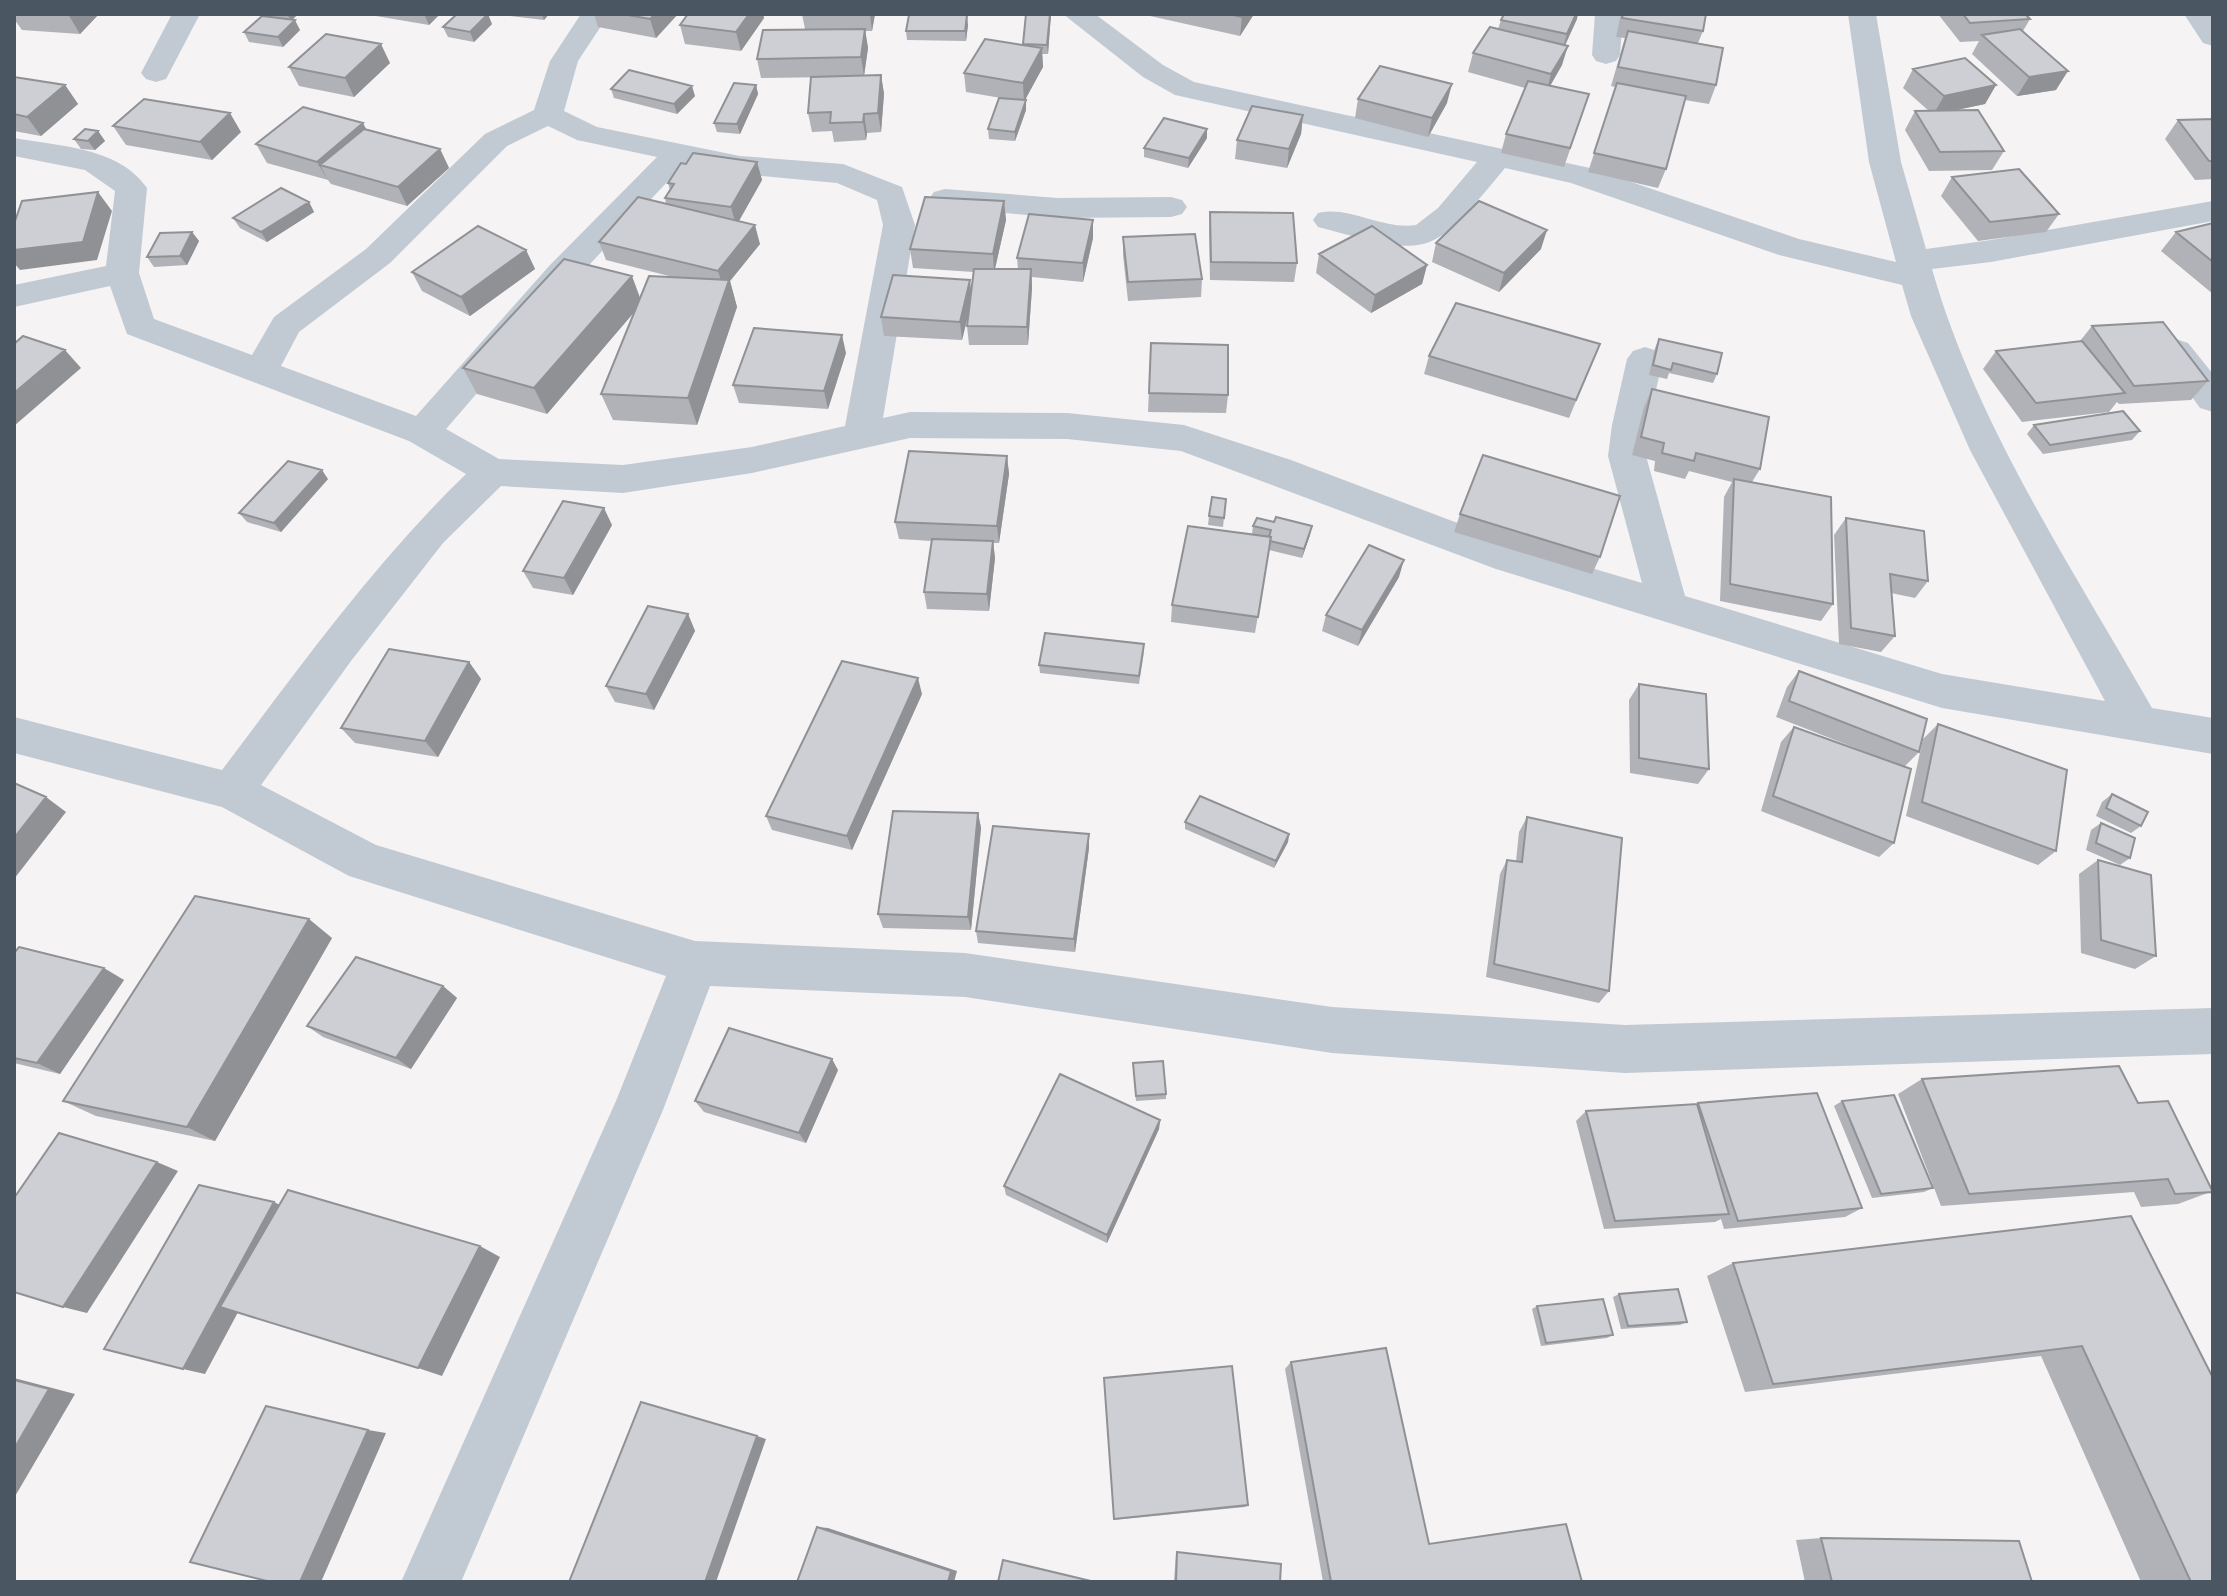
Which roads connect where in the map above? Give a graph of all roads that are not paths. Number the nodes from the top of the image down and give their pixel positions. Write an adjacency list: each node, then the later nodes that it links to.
1 (186, 14): 9 (street)
2 (595, 14): 10 (street)
3 (1077, 14): 13 (street)
4 (1609, 14): 8 (street)
5 (1862, 14): 18 (street)
6 (2198, 14): 7 (street)
7 (2213, 37)
8 (1606, 55)
9 (156, 73)
10 (548, 115): 12 (street); 23 (street)
11 (14, 147): 19 (street)
12 (678, 153): 14 (street); 25 (street)
13 (1497, 158): 17 (street); 18 (street)
14 (891, 194): 15 (street); 26 (street)
15 (1171, 207)
16 (2213, 211): 18 (street)
17 (1329, 220)
18 (1914, 269): 29 (street)
19 (122, 273): 20 (street); 23 (street)
20 (14, 296)
21 (2176, 351): 24 (street)
22 (1645, 359): 28 (street)
23 (260, 373): 25 (street)
24 (2213, 399)
25 (422, 432): 27 (street)
26 (861, 435): 27 (street); 28 (street)
27 (492, 472): 32 (street)
28 (1668, 607): 29 (street)
29 (2139, 724): 31 (street)
30 (14, 735): 32 (street)
31 (2213, 736)
32 (232, 791): 33 (street)
33 (695, 963): 34 (street); 35 (street)
34 (2213, 1031)
35 (431, 1582)

